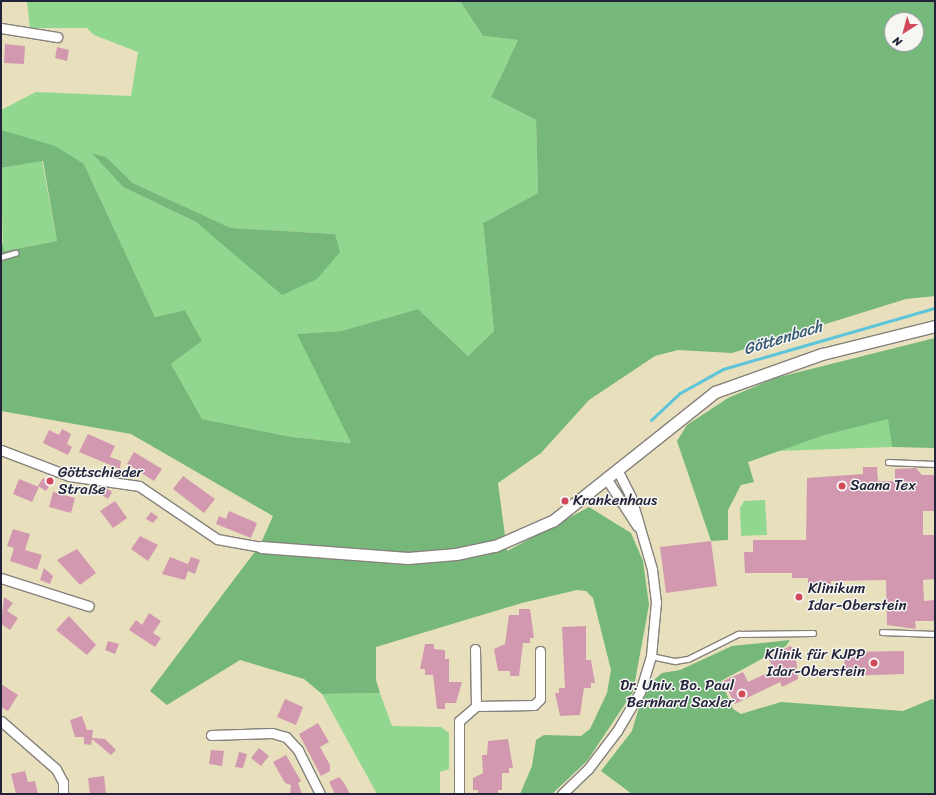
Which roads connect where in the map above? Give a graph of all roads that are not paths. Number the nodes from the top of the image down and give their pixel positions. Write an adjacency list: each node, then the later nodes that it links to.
1 (1, 28): 2 (street)
2 (57, 37)
3 (15, 253): 4 (lane)
4 (1, 257)
5 (935, 326): 9 (street)
6 (1, 450): 12 (street)
7 (888, 462): 8 (lane)
8 (935, 464)
9 (617, 470): 10 (street); 11 (street)
10 (606, 478): 11 (street); 12 (street)
11 (644, 537): 20 (street)
12 (261, 547)
13 (1, 578): 14 (street)
14 (89, 606)
15 (882, 632): 17 (lane)
16 (813, 633): 20 (lane)
17 (935, 634)
18 (475, 648): 21 (street)
19 (540, 651): 21 (street)
20 (651, 656): 27 (street)
21 (476, 706): 26 (street)
22 (1, 721): 24 (street)
23 (211, 735): 25 (street)
24 (63, 794)
25 (320, 794)
26 (458, 794)
27 (562, 794)

